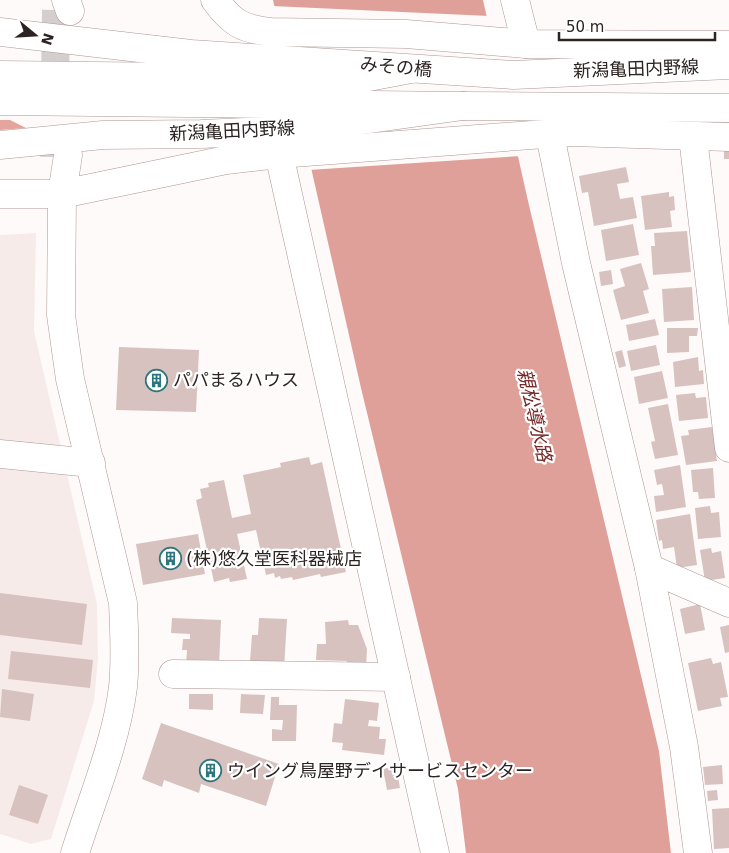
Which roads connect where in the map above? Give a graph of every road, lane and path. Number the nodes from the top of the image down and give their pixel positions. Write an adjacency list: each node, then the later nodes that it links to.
1 (215, 0): 4 (main road)
2 (515, 0): 4 (main road)
3 (0, 32): 7 (main road)
4 (516, 43): 5 (main road)
5 (729, 45)
6 (729, 66): 9 (main road, 新潟亀田内野線)
7 (279, 70): 8 (main road); 9 (main road, みその橋)
8 (0, 75)
9 (514, 75)
10 (0, 101): 12 (main road)
11 (729, 108): 12 (main road, 新潟亀田内野線)
12 (288, 135): 13 (main road); 16 (main road, 新潟亀田内野線); 19 (main road); 26 (main road)
13 (539, 136): 14 (main road); 23 (main road)
14 (693, 137): 15 (main road); 20 (main road)
15 (729, 138)
16 (0, 145)
17 (61, 156): 19 (main road)
18 (0, 194): 19 (main road)
19 (62, 194): 22 (main road)
20 (729, 448)
21 (0, 454): 22 (main road)
22 (91, 463): 27 (main road)
23 (649, 568): 24 (main road); 29 (main road)
24 (729, 603)
25 (173, 674): 26 (main road)
26 (396, 677): 28 (main road)
27 (75, 853)
28 (435, 853)
29 (698, 853)

